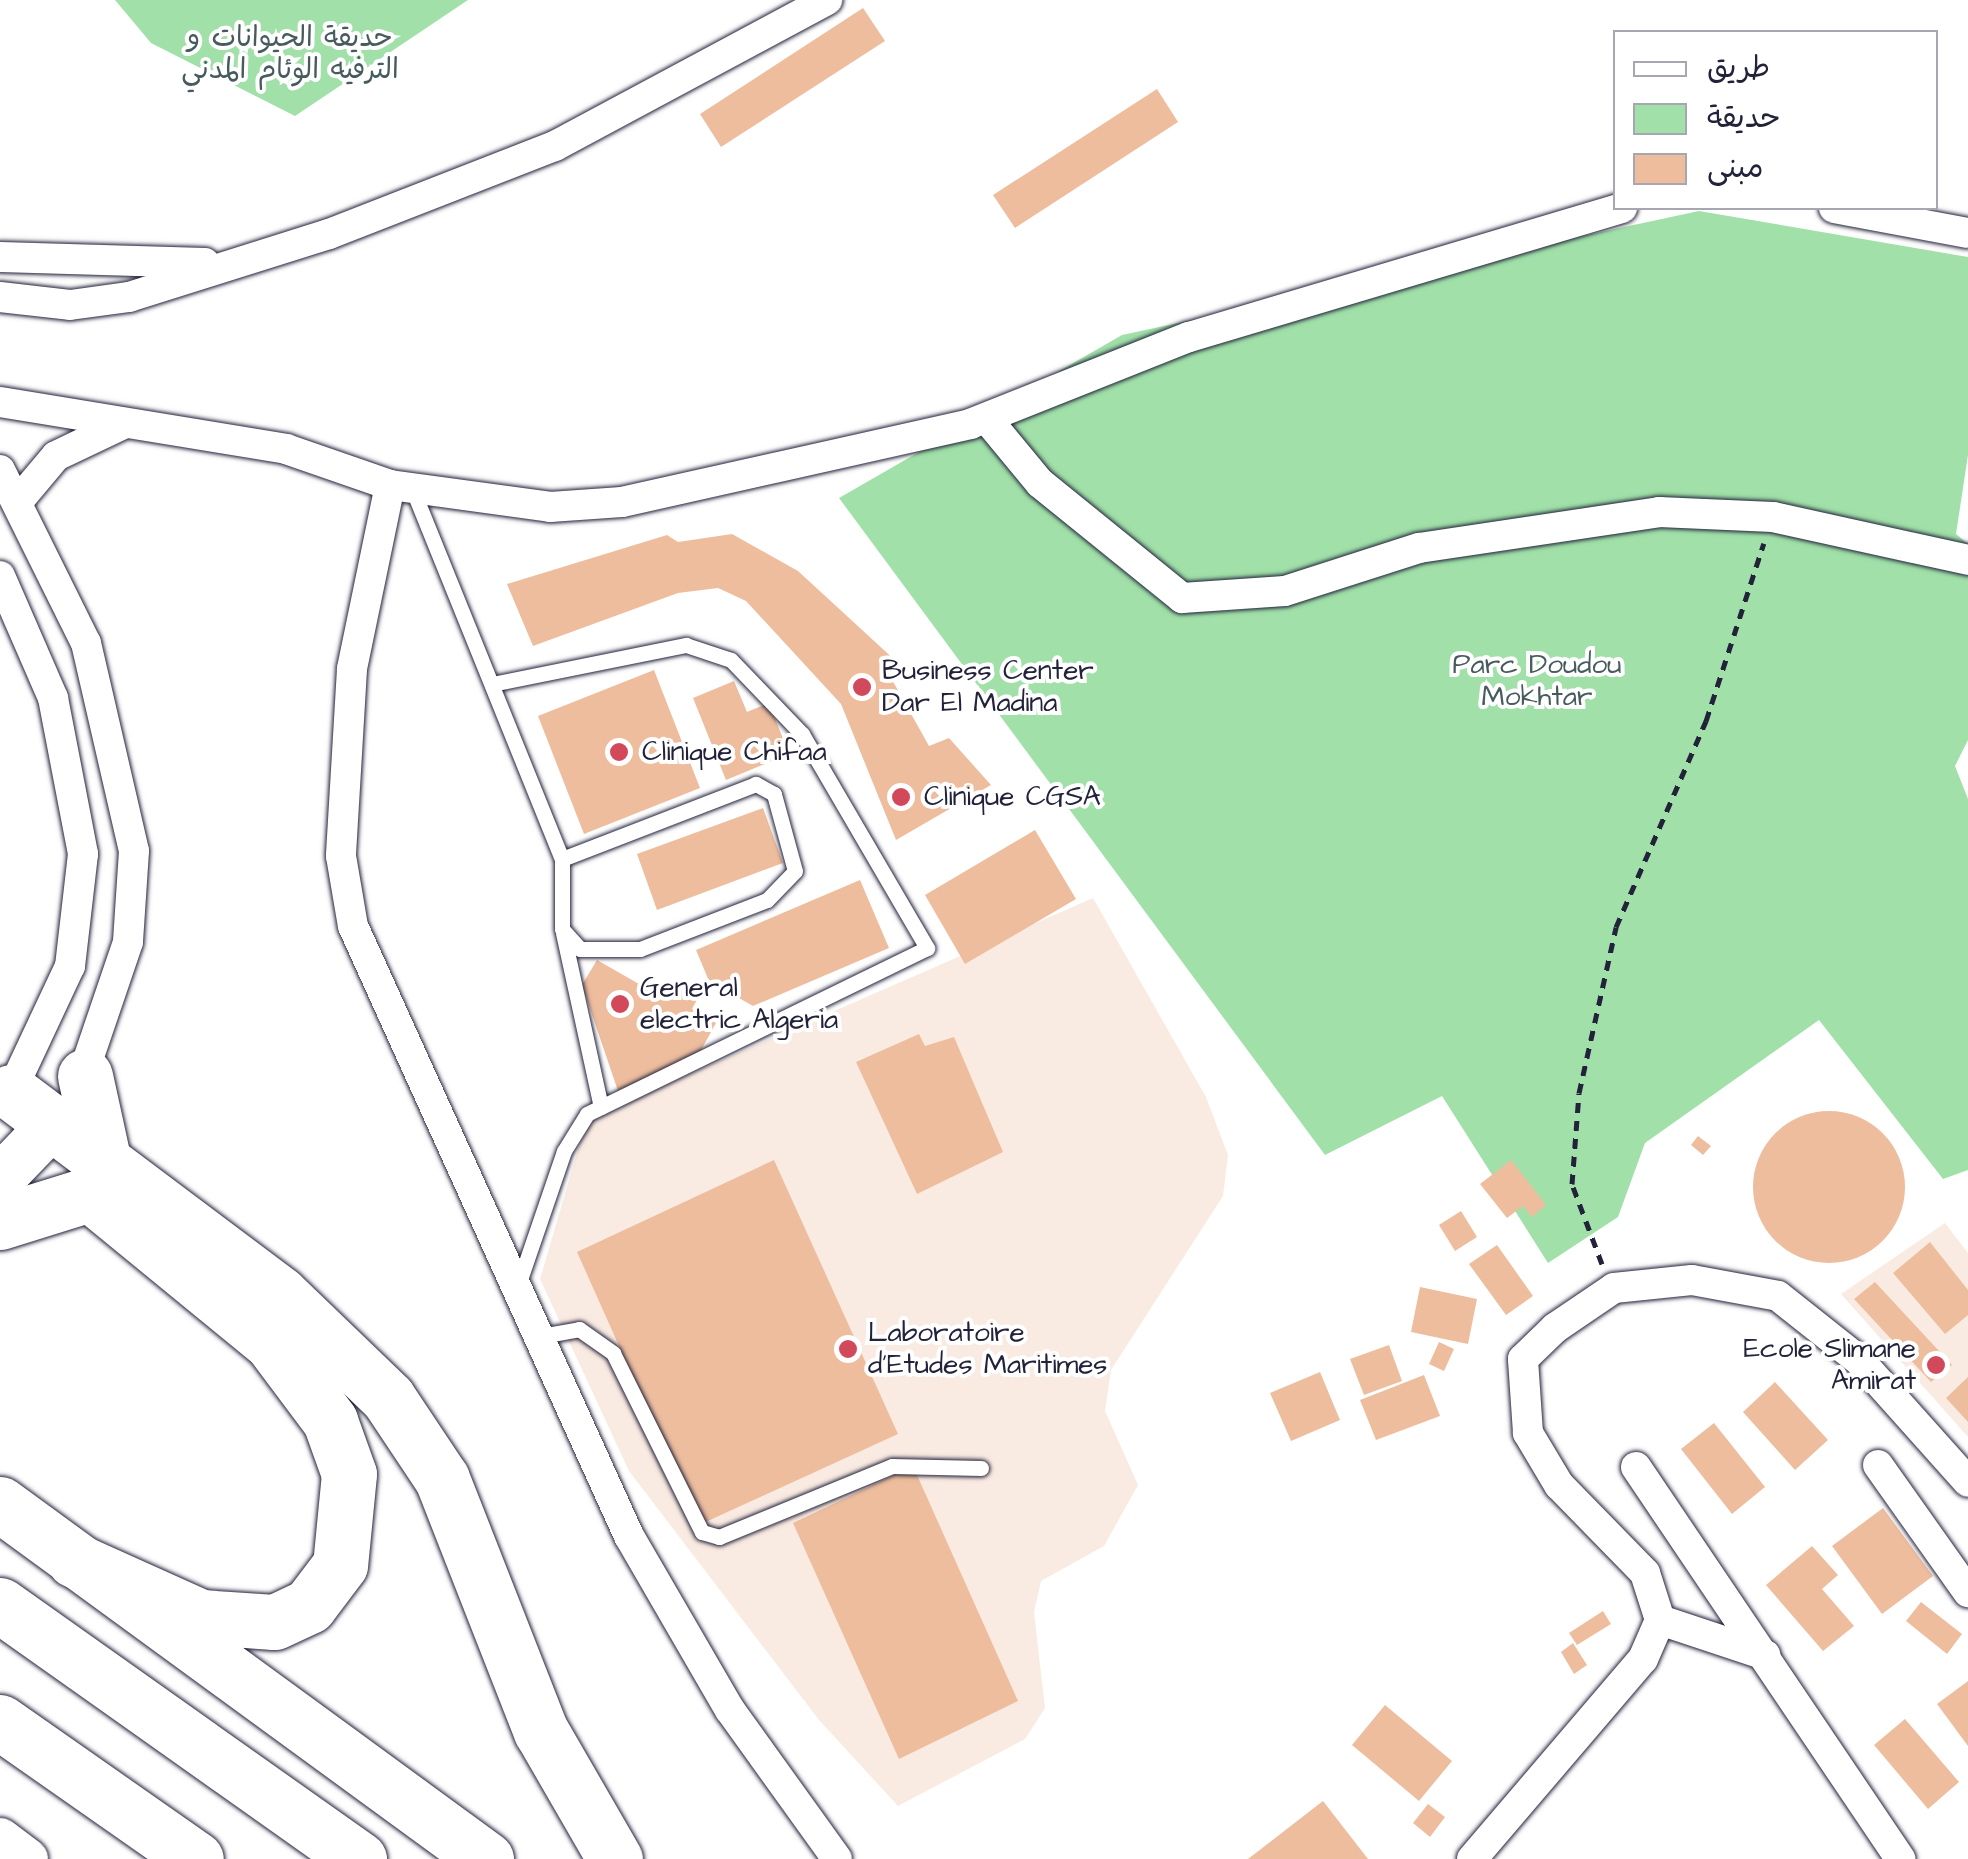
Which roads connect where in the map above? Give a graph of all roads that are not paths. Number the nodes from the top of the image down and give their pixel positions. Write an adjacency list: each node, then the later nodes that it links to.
1 (826, 0): 6 (street)
2 (1615, 210): 9 (street)
3 (1845, 210): 4 (street)
4 (1968, 233)
5 (0, 257): 6 (street)
6 (228, 263): 7 (street)
7 (0, 297)
8 (0, 402): 10 (street)
9 (987, 419): 12 (street); 14 (street)
10 (123, 424): 12 (street); 13 (street)
11 (0, 470): 13 (street)
12 (401, 487): 16 (lane); 24 (street)
13 (19, 500): 19 (street)
14 (1968, 560)
15 (0, 576): 21 (street)
16 (492, 684): 17 (lane); 20 (lane)
17 (562, 859): 18 (lane); 18 (lane)
18 (562, 929): 20 (lane)
19 (85, 1076): 21 (street); 22 (highway)
20 (601, 1107): 24 (lane)
21 (16, 1128): 22 (highway)
22 (98, 1181): 23 (highway); 31 (highway); 43 (highway)
23 (0, 1222)
24 (518, 1285): 25 (street)
25 (541, 1336): 28 (lane); 44 (street)
26 (1878, 1465): 32 (street)
27 (1636, 1467): 35 (street)
28 (981, 1468)
29 (1968, 1482): 34 (street)
30 (0, 1504): 31 (highway)
31 (74, 1560): 42 (highway)
32 (1968, 1592)
33 (0, 1604): 41 (highway)
34 (1660, 1620): 35 (street); 38 (street)
35 (1765, 1655): 45 (street)
36 (0, 1722): 40 (highway)
37 (0, 1839): 39 (street)
38 (1474, 1858)
39 (27, 1859)
40 (196, 1859)
41 (359, 1859)
42 (486, 1859)
43 (615, 1859)
44 (837, 1859)
45 (1900, 1859)

